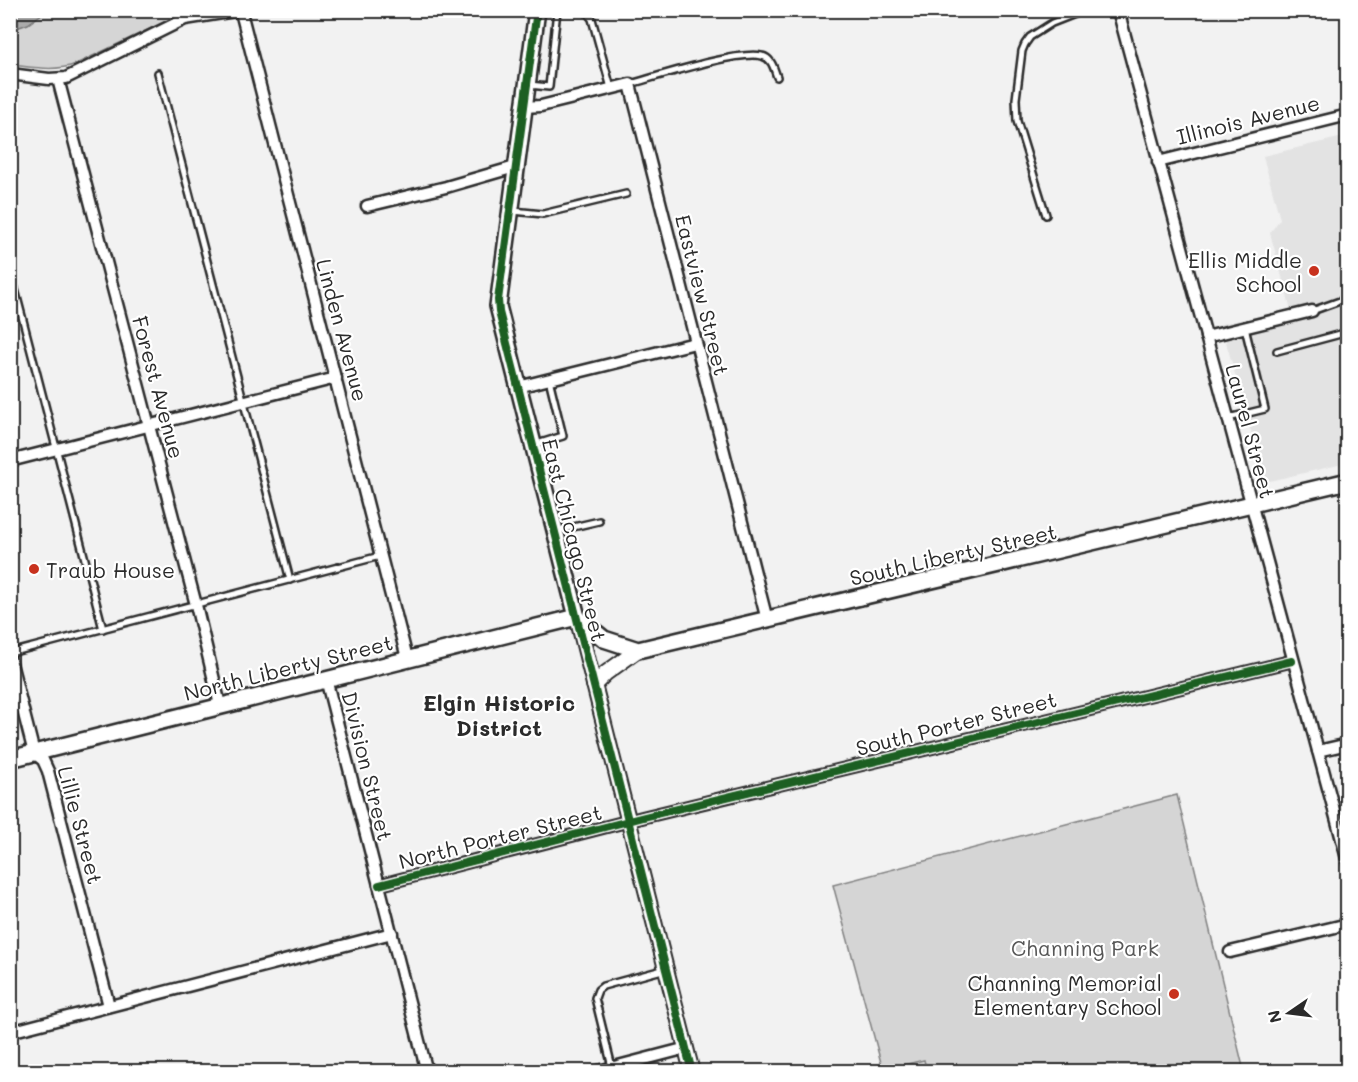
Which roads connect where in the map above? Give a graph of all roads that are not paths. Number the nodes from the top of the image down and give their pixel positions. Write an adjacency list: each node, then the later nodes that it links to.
1 (537, 10): 11 (main road, East Chicago Street)
2 (556, 10): 13 (lane)
3 (585, 10): 14 (lane)
4 (1085, 10): 23 (lane)
5 (1118, 10): 18 (street, Laurel Street)
6 (241, 11): 10 (street); 32 (street, Linden Avenue)
7 (158, 73): 35 (lane)
8 (10, 74): 10 (street)
9 (777, 77): 12 (lane)
10 (58, 79): 37 (street, Forest Avenue)
11 (527, 84): 13 (lane); 16 (main road, East Chicago Street)
12 (630, 84): 14 (street); 30 (street, Eastview Street)
13 (549, 87): 15 (lane)
14 (611, 88): 15 (street)
15 (550, 104): 16 (street)
16 (524, 107): 19 (main road, East Chicago Street)
17 (1347, 115): 18 (street, Illinois Avenue)
18 (1158, 162): 29 (street, Laurel Street)
19 (515, 167): 21 (street); 22 (main road, East Chicago Street)
20 (626, 194): 22 (lane)
21 (367, 206)
22 (509, 211): 34 (main road, East Chicago Street)
23 (1046, 215)
24 (10, 270): 39 (lane)
25 (1347, 298): 26 (lane)
26 (1312, 311): 27 (street)
27 (1245, 328): 29 (street); 36 (lane)
28 (1347, 332): 31 (lane)
29 (1206, 337): 36 (street, Laurel Street)
30 (695, 344): 33 (street); 49 (street, Eastview Street)
31 (1277, 351)
32 (336, 378): 35 (street); 45 (street, Linden Avenue)
33 (549, 379): 34 (street); 38 (lane)
34 (518, 387): 38 (main road, East Chicago Street)
35 (243, 402): 37 (street); 46 (lane)
36 (1227, 418): 42 (street, Laurel Street)
37 (149, 426): 39 (street); 47 (street, Forest Avenue)
38 (532, 445): 44 (main road, East Chicago Street)
39 (57, 449): 40 (street); 50 (lane)
40 (10, 461)
41 (1347, 481): 42 (main road, South Liberty Street)
42 (1251, 505): 49 (main road, South Liberty Street); 55 (street, Laurel Street)
43 (599, 521): 44 (lane)
44 (554, 531): 48 (main road, East Chicago Street)
45 (381, 556): 46 (lane); 53 (street, Linden Avenue)
46 (290, 580): 47 (lane)
47 (196, 605): 50 (lane); 58 (street, Forest Avenue)
48 (577, 617): 51 (main road); 53 (main road, North Liberty Street); 57 (street, East Chicago Street)
49 (766, 620): 51 (main road, South Liberty Street)
50 (103, 629): 52 (lane)
51 (638, 650): 57 (street)
52 (10, 653)
53 (407, 658): 56 (main road, North Liberty Street)
54 (10, 659): 61 (street, Lillie Street)
55 (1292, 661): 60 (street, Laurel Street); 63 (street, South Porter Street)
56 (326, 679): 58 (main road, North Liberty Street); 65 (street, Division Street)
57 (594, 685): 63 (street, East Chicago Street)
58 (220, 705): 61 (main road, North Liberty Street)
59 (1347, 744): 60 (street)
60 (1317, 751): 64 (street, Laurel Street)
61 (34, 753): 62 (main road, North Liberty Street); 70 (street, Lillie Street)
62 (10, 759)
63 (629, 821): 65 (street, North Porter Street); 69 (street, East Chicago Street)
64 (1347, 862)
65 (379, 885): 67 (street, Division Street)
66 (1347, 924): 68 (street)
67 (392, 933): 70 (street); 74 (street, Division Street)
68 (1230, 952)
69 (666, 969): 72 (street, East Chicago Street); 73 (lane)
70 (109, 1006): 71 (street)
71 (10, 1032)
72 (687, 1048): 73 (street); 76 (street, East Chicago Street)
73 (612, 1067): 75 (street)
74 (427, 1071)
75 (595, 1071)
76 (692, 1071)

